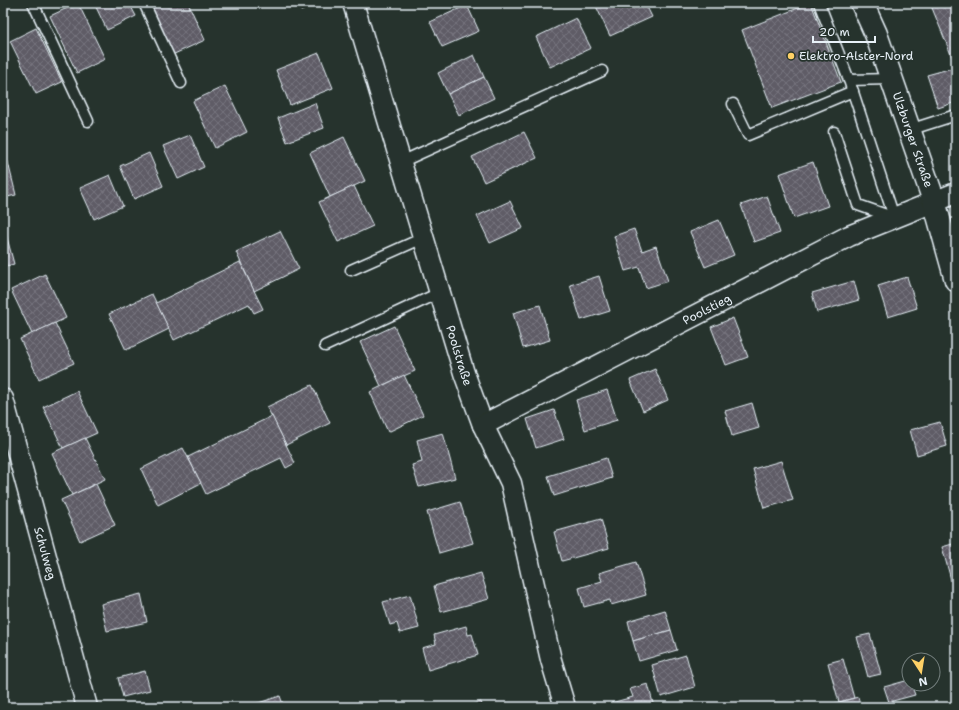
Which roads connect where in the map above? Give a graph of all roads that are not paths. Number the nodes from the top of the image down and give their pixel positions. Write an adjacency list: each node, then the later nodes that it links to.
1 (33, 3): 13 (lane)
2 (144, 3): 9 (lane)
3 (353, 3): 16 (street, Poolstraße)
4 (819, 3): 8 (lane)
5 (862, 3): 7 (main road, Ulzburger Straße)
6 (602, 71): 16 (lane)
7 (891, 79): 8 (lane); 14 (main road, Ulzburger Straße)
8 (849, 80): 10 (lane)
9 (181, 83)
10 (853, 91): 11 (lane); 19 (lane)
11 (733, 104)
12 (956, 114): 14 (lane)
13 (88, 122)
14 (909, 130): 18 (main road, Ulzburger Straße)
15 (834, 132): 19 (lane)
16 (401, 162): 20 (street, Poolstraße)
17 (956, 193): 18 (street, Poolstieg)
18 (934, 201): 19 (street, Poolstieg); 22 (main road, Ulzburger Straße)
19 (894, 217): 26 (street, Poolstieg)
20 (423, 238): 21 (lane); 23 (street, Poolstraße)
21 (351, 270)
22 (956, 280)
23 (440, 293): 24 (lane); 26 (street, Poolstraße)
24 (325, 346)
25 (3, 399): 27 (street, Schulweg)
26 (483, 425): 28 (street, Poolstraße)
27 (87, 707)
28 (564, 707)

